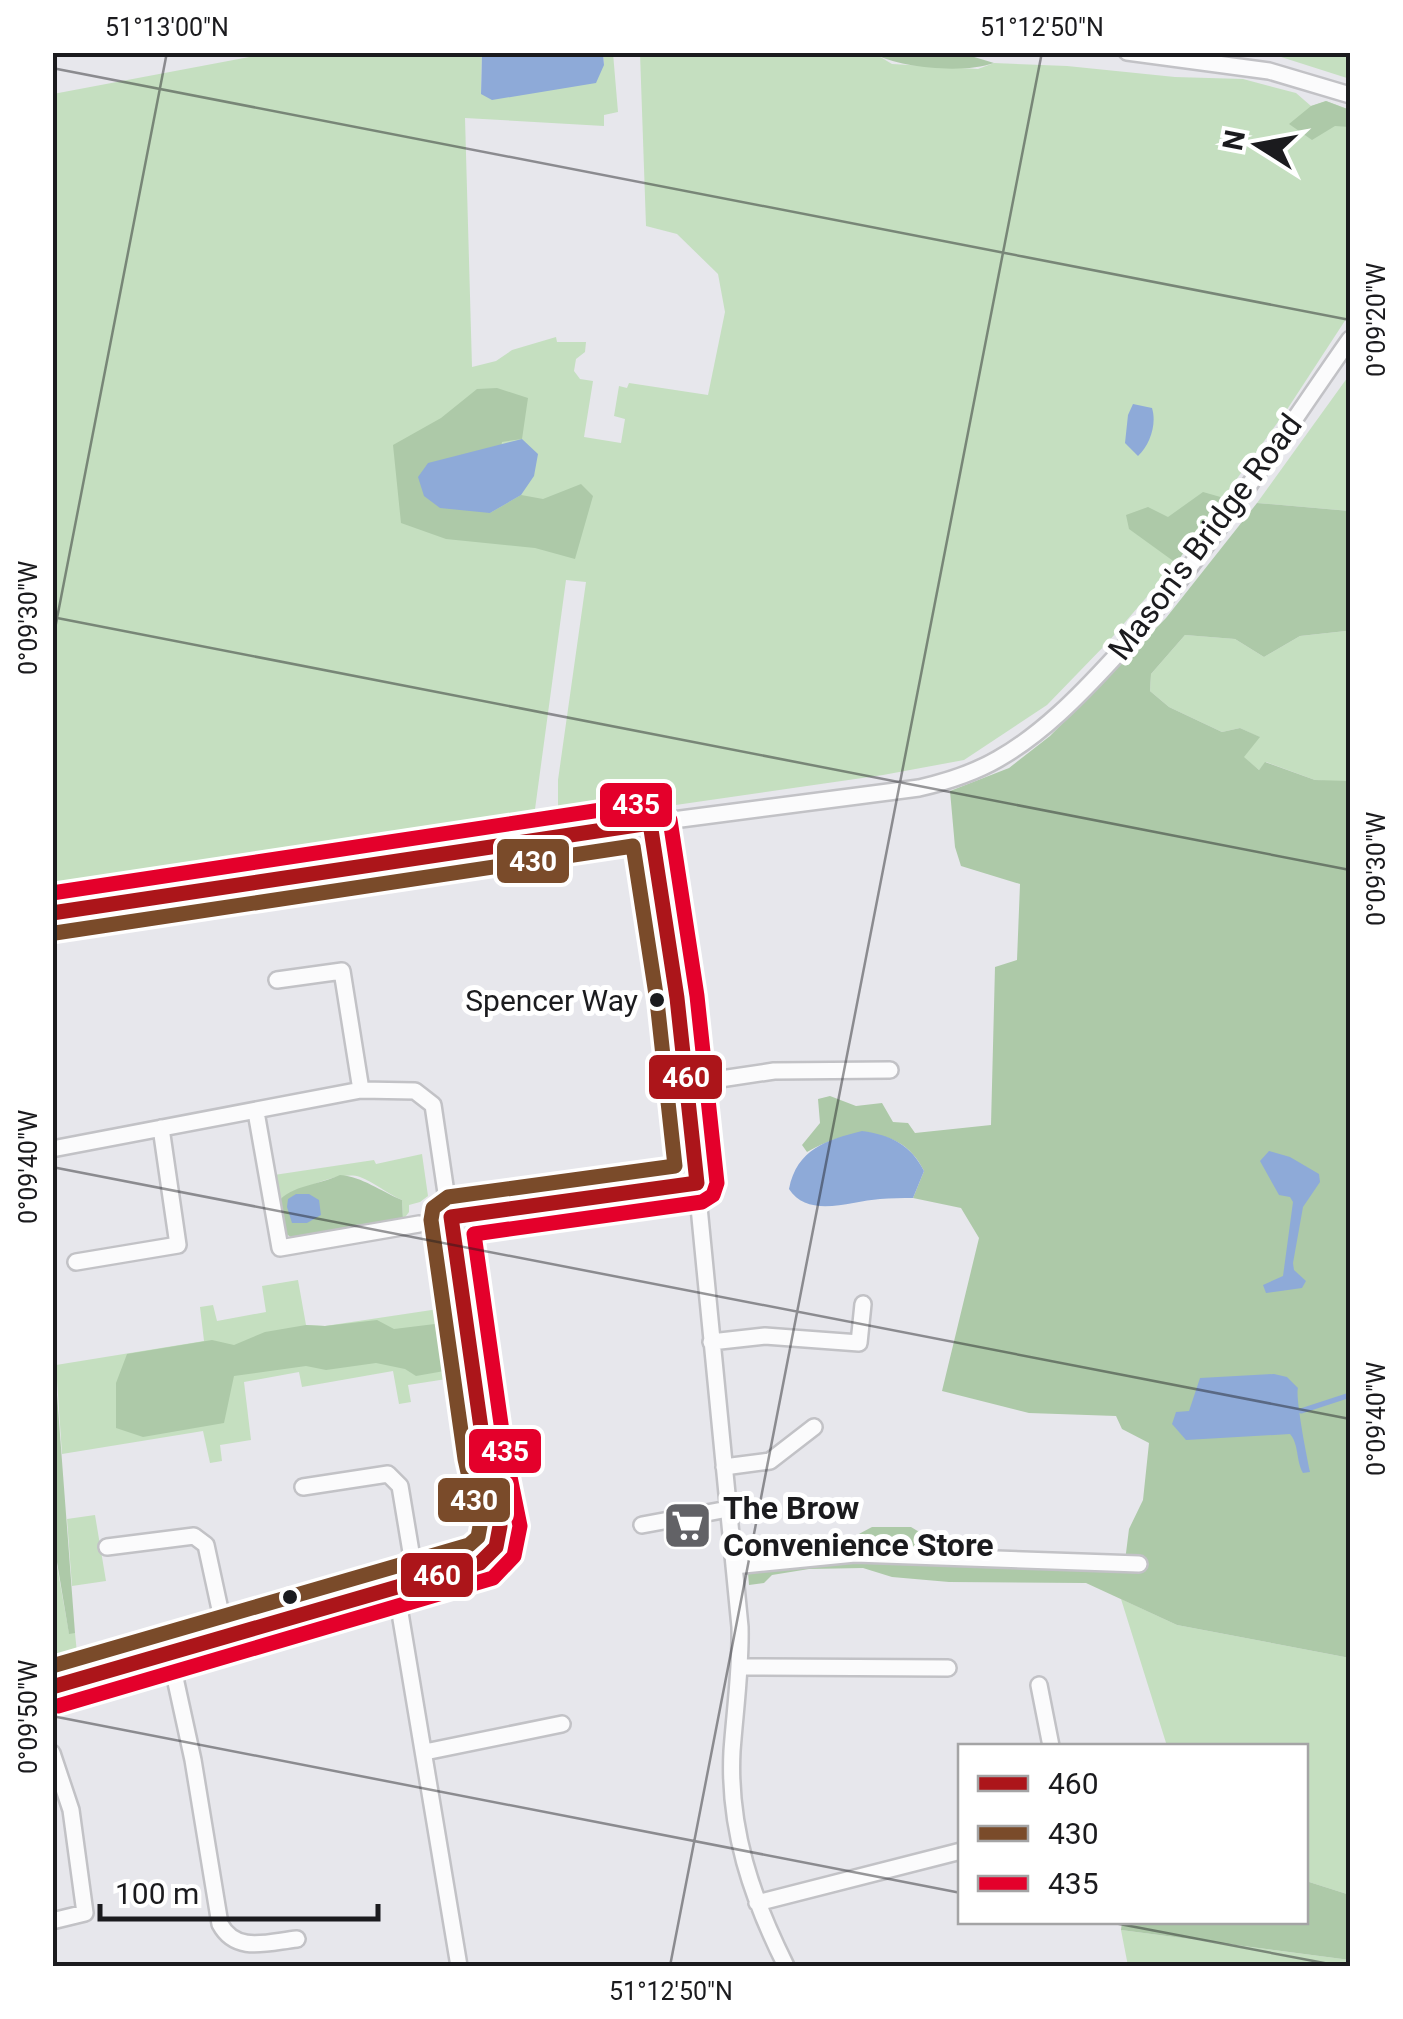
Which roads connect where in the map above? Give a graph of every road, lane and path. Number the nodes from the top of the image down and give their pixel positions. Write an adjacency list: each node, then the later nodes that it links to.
1 (1127, 52): 2 (street)
2 (1350, 95)
3 (1350, 339): 4 (street, Mason's Bridge Road)
4 (650, 823): 5 (street, Mason's Bridge Road); 8 (street)
5 (52, 913)
6 (277, 980): 9 (street)
7 (890, 1070): 8 (street)
8 (688, 1084): 13 (street)
9 (360, 1090): 10 (street); 14 (street)
10 (256, 1112): 11 (street); 15 (street)
11 (161, 1128): 12 (street); 16 (street)
12 (52, 1149)
13 (698, 1183): 14 (street); 18 (street)
14 (452, 1217): 27 (street)
15 (419, 1224)
16 (76, 1262)
17 (863, 1304): 18 (street)
18 (712, 1342): 20 (street)
19 (814, 1426): 20 (street)
20 (724, 1467): 22 (street)
21 (303, 1488): 27 (street)
22 (728, 1509): 23 (street); 26 (street)
23 (642, 1525)
24 (107, 1548): 29 (street)
25 (1139, 1564): 26 (street)
26 (734, 1566): 31 (street)
27 (416, 1582): 28 (street)
28 (396, 1589): 29 (street); 37 (street)
29 (226, 1637): 30 (street)
30 (170, 1654): 34 (street); 42 (street)
31 (741, 1666): 32 (street); 40 (street)
32 (948, 1668)
33 (1039, 1684): 36 (street)
34 (52, 1687)
35 (562, 1724): 37 (street)
36 (1051, 1744)
37 (425, 1752): 43 (street)
38 (52, 1753): 41 (street)
39 (958, 1852): 40 (street)
40 (757, 1904): 44 (street)
41 (52, 1921)
42 (297, 1939)
43 (459, 1966)
44 (786, 1966)

